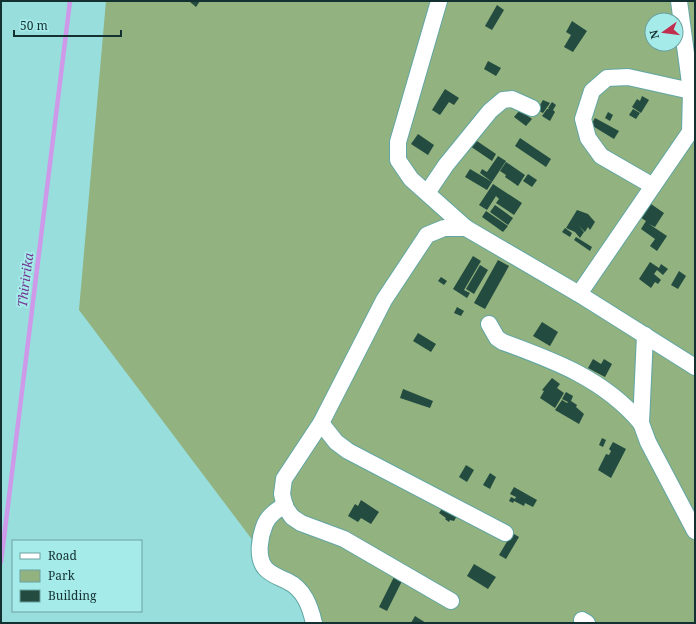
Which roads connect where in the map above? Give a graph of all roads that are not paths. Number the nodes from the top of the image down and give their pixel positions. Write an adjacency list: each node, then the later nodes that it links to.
1 (439, 1): 6 (street)
2 (679, 1): 3 (street)
3 (691, 91): 5 (street); 5 (street)
4 (532, 108): 6 (street)
5 (653, 186): 8 (street)
6 (427, 193): 7 (street)
7 (466, 228): 8 (street); 12 (street)
8 (579, 294): 10 (street)
9 (489, 324): 13 (street)
10 (645, 335): 11 (street); 13 (street)
11 (695, 367)
12 (321, 423): 14 (street); 16 (street)
13 (641, 423): 15 (street)
14 (285, 504): 17 (street); 18 (street)
15 (695, 532)
16 (505, 533)
17 (451, 601)
18 (314, 623)

